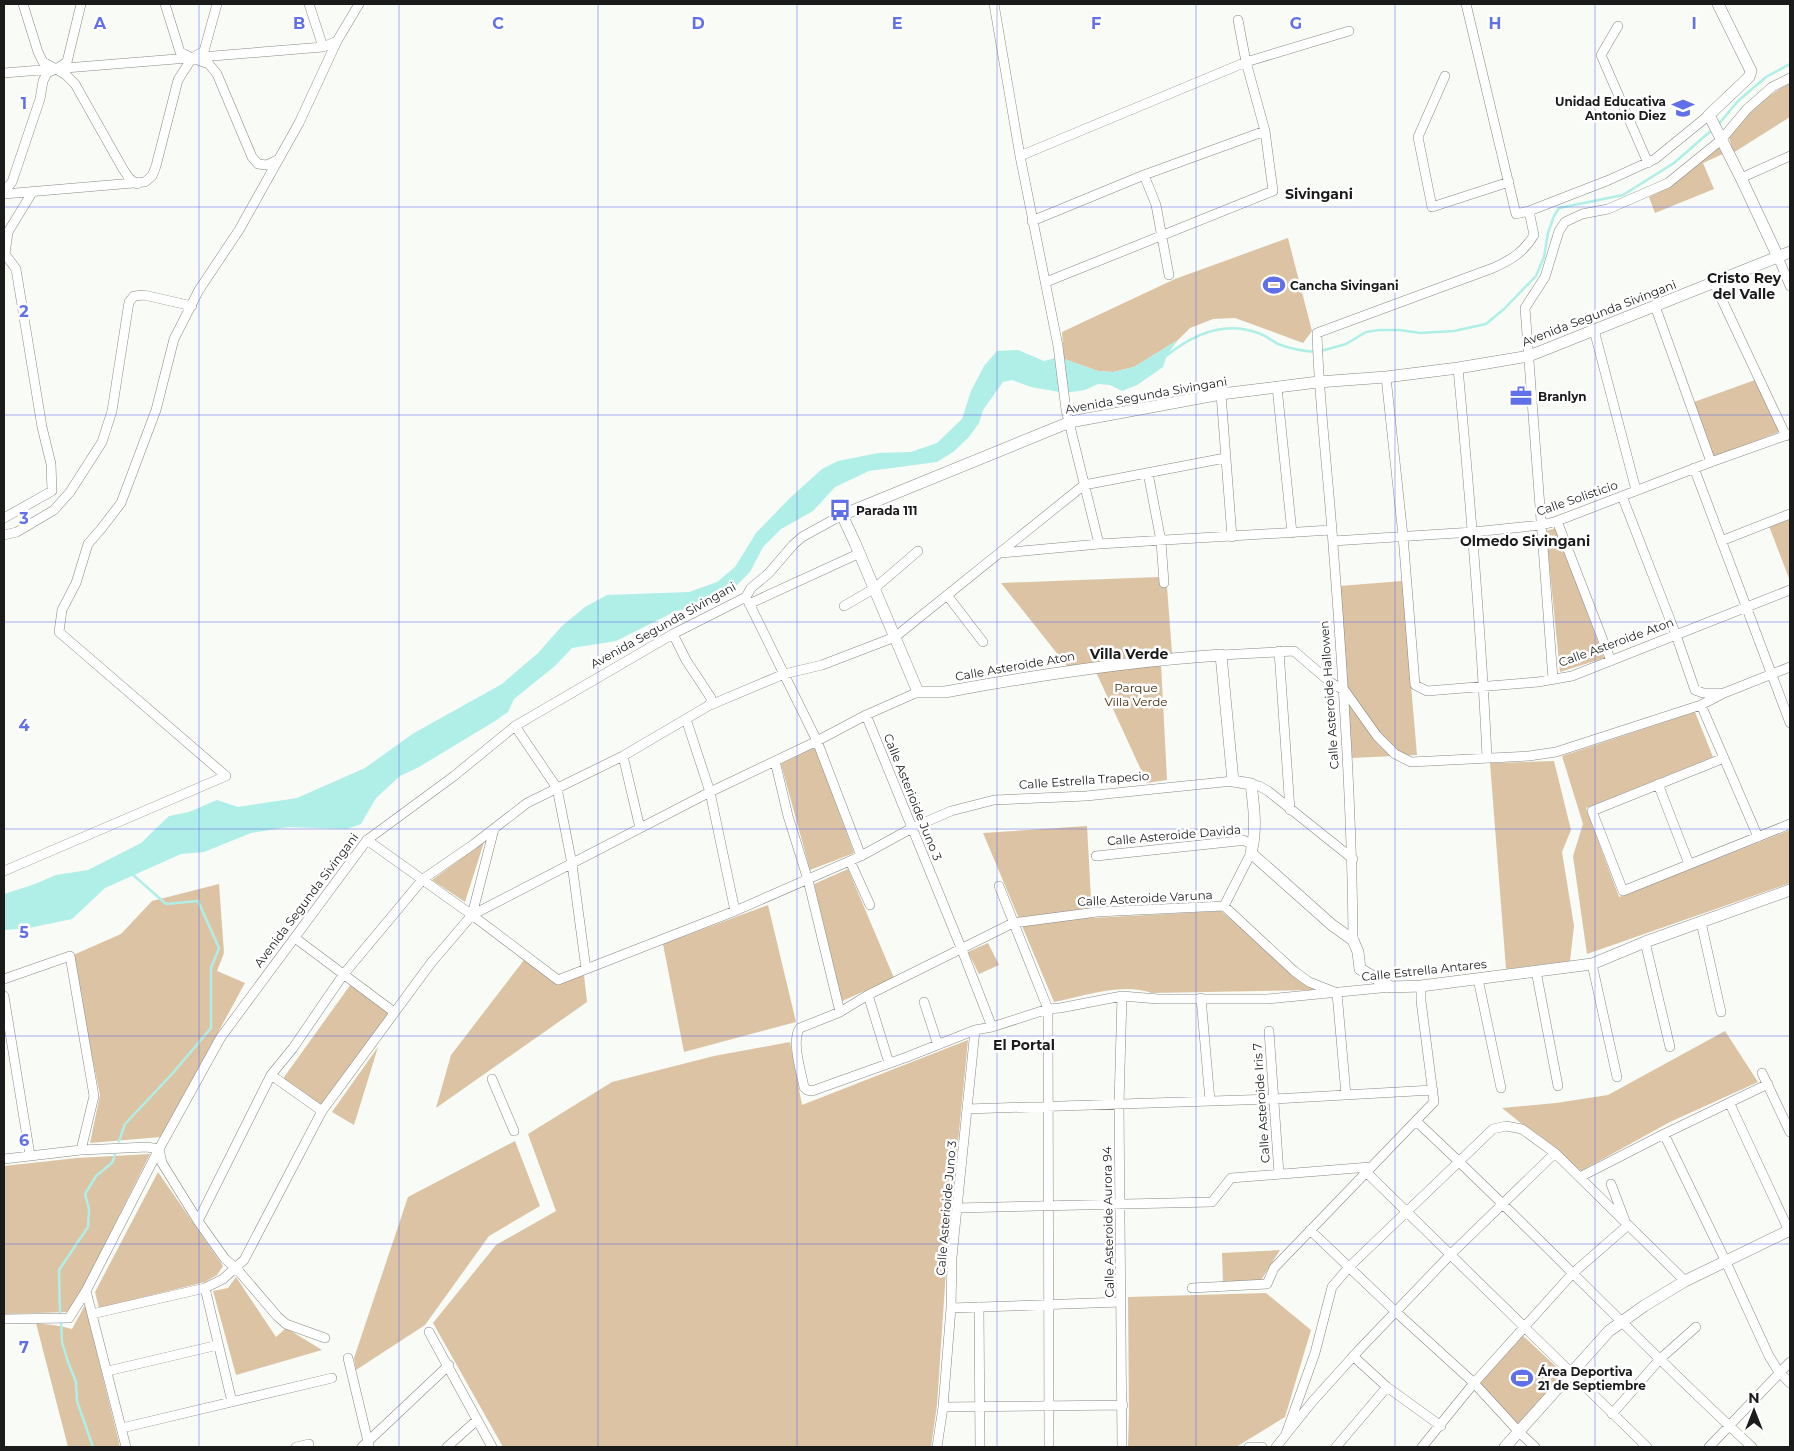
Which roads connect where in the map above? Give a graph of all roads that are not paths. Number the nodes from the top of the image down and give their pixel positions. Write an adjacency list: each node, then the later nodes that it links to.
1 (23, 4): 17 (street)
2 (82, 4): 17 (street)
3 (165, 4): 15 (street)
4 (217, 4): 15 (street)
5 (309, 4): 14 (street)
6 (359, 4): 13 (street)
7 (994, 4): 24 (street)
8 (1466, 4): 30 (street)
9 (1718, 4): 21 (street)
10 (1238, 20): 16 (street)
11 (1618, 26): 27 (street)
12 (1350, 31): 16 (street)
13 (337, 41): 14 (street); 26 (street)
14 (323, 47): 15 (street)
15 (192, 58): 17 (street); 26 (street); 31 (street)
16 (1246, 62): 22 (street); 24 (street)
17 (56, 69): 18 (street); 31 (street); 33 (street)
18 (4, 73)
19 (1445, 76): 30 (street)
20 (1790, 78): 23 (street)
21 (1709, 115): 23 (street); 27 (street)
22 (1265, 131): 28 (street); 36 (street)
23 (1719, 136): 29 (street); 46 (street)
24 (1020, 156): 35 (street)
25 (1790, 156): 29 (street)
26 (278, 159): 43 (street)
27 (1648, 163): 34 (street)
28 (1144, 175): 35 (street); 36 (street)
29 (1741, 178): 38 (street)
30 (1509, 182): 34 (street)
31 (137, 184): 32 (street)
32 (33, 191): 33 (street); 63 (street)
33 (4, 192)
34 (1529, 211): 49 (street, Calle Asteroide Hallowen)
35 (1032, 221): 40 (street)
36 (1163, 236): 39 (street); 40 (street)
37 (1790, 252): 38 (street, Avenida Segunda Sivingani)
38 (1778, 257): 41 (street, Avenida Segunda Sivingani); 42 (street)
39 (1169, 275)
40 (1046, 282): 52 (street)
41 (1714, 283): 44 (street, Avenida Segunda Sivingani); 53 (street)
42 (1790, 286)
43 (192, 306): 69 (street); 131 (street)
44 (1655, 306): 45 (street, Avenida Segunda Sivingani); 55 (street)
45 (1594, 330): 46 (street, Avenida Segunda Sivingani); 59 (street)
46 (1529, 356): 47 (street, Avenida Segunda Sivingani); 65 (street)
47 (1458, 368): 48 (street, Avenida Segunda Sivingani); 67 (street)
48 (1386, 377): 49 (street, Avenida Segunda Sivingani); 70 (street)
49 (1318, 382): 50 (street, Avenida Segunda Sivingani); 66 (street, Calle Asteroide Hallowen)
50 (1277, 387): 51 (street, Avenida Segunda Sivingani); 68 (street)
51 (1221, 394): 52 (street, Avenida Segunda Sivingani); 54 (street)
52 (1070, 422): 58 (street); 62 (street, Avenida Segunda Sivingani)
53 (1788, 435): 55 (street, Calle Solisticio)
54 (1225, 458): 57 (street); 71 (street)
55 (1712, 462): 56 (street, Calle Solisticio)
56 (1694, 468): 59 (street, Calle Solisticio); 73 (street)
57 (1148, 472): 58 (street); 74 (street)
58 (1084, 485): 75 (street); 78 (street)
59 (1636, 490): 60 (street, Calle Solisticio)
60 (1622, 496): 64 (street, Calle Solisticio); 87 (street)
61 (1790, 514): 73 (street)
62 (842, 516): 77 (street); 83 (street, Avenida Segunda Sivingani)
63 (4, 518)
64 (1557, 521): 65 (street, Calle Solisticio); 92 (street)
65 (1542, 525): 67 (street, Calle Solisticio); 96 (street)
66 (1331, 530): 68 (street); 72 (street, Calle Asteroide Hallowen)
67 (1473, 532): 70 (street, Calle Solisticio); 97 (street)
68 (1292, 533): 71 (street)
69 (4, 535)
70 (1403, 536): 72 (street, Calle Solisticio); 97 (street, Calle Asteroide Aton)
71 (1232, 537): 74 (street)
72 (1333, 540): 98 (street, Calle Asteroide Hallowen)
73 (1721, 541): 85 (street)
74 (1161, 542): 75 (street); 79 (street)
75 (1099, 544): 78 (street)
76 (918, 551): 80 (street)
77 (860, 553): 80 (street); 83 (street)
78 (1001, 553): 82 (street)
79 (1164, 583)
80 (875, 588): 84 (street); 88 (street)
81 (1790, 590): 85 (street, Calle Asteroide Aton)
82 (947, 596): 88 (street); 89 (street)
83 (747, 601): 86 (street, Avenida Segunda Sivingani); 94 (street)
84 (844, 606)
85 (1747, 608): 87 (street, Calle Asteroide Aton); 95 (street)
86 (673, 634): 102 (street); 106 (street, Avenida Segunda Sivingani)
87 (1676, 635): 92 (street, Calle Asteroide Aton); 100 (street)
88 (895, 637): 94 (street); 99 (street)
89 (983, 642)
90 (1279, 652): 91 (street, Calle Asteroide Aton); 98 (street, Calle Asteroide Aton); 117 (street)
91 (1222, 655): 99 (street, Calle Asteroide Aton); 112 (street)
92 (1612, 661): 96 (street, Calle Asteroide Aton)
93 (1790, 667): 95 (street, Calle Asteroide Aton)
94 (784, 674): 102 (street); 107 (street)
95 (1772, 674): 100 (street, Calle Asteroide Aton); 105 (street)
96 (1553, 680): 97 (street, Calle Asteroide Aton)
97 (1484, 686): 109 (street)
98 (1342, 690): 109 (street, Calle Asteroide Aton); 127 (street, Calle Asteroide Hallowen)
99 (918, 692): 103 (street)
100 (1724, 692): 101 (street, Calle Asteroide Aton)
101 (1701, 704): 109 (street, Calle Asteroide Aton); 110 (street)
102 (708, 706): 104 (street)
103 (866, 715): 107 (street); 120 (street, Calle Asterioide Juno 3)
104 (686, 719): 108 (street); 116 (street)
105 (1790, 723)
106 (515, 726): 115 (street); 123 (street, Avenida Segunda Sivingani)
107 (817, 741): 111 (street); 125 (street)
108 (622, 756): 115 (street); 119 (street)
109 (1487, 757)
110 (1724, 758): 114 (street); 122 (street)
111 (776, 761): 116 (street); 133 (street)
112 (1233, 781): 113 (street, Calle Estrella Trapecio); 120 (street, Calle Estrella Trapecio)
113 (1251, 784): 117 (street, Calle Estrella Trapecio); 124 (street)
114 (1658, 784): 130 (street); 130 (street)
115 (557, 788): 121 (street); 129 (street)
116 (710, 792): 119 (street); 138 (street)
117 (1290, 810): 127 (street, Calle Estrella Trapecio)
118 (1790, 824): 122 (street)
119 (640, 828): 129 (street)
120 (912, 828): 125 (street, Calle Estrella Trapecio); 145 (street, Calle Asterioide Juno 3)
121 (494, 829): 132 (street); 139 (street)
122 (1758, 837): 130 (street)
123 (367, 840): 132 (street); 142 (street, Avenida Segunda Sivingani)
124 (1252, 849): 126 (street, Calle Asteroide Davida); 137 (street); 143 (street)
125 (861, 856): 128 (street, Calle Estrella Trapecio)
126 (1096, 856)
127 (1353, 859): 143 (street, Calle Asteroide Hallowen)
128 (850, 861): 133 (street, Calle Estrella Trapecio); 136 (street)
129 (572, 864): 139 (street); 147 (street)
130 (1689, 864)
131 (4, 871)
132 (423, 879): 139 (street); 149 (street)
133 (808, 880): 138 (street, Calle Estrella Trapecio); 162 (street)
134 (999, 886): 141 (street)
135 (1790, 890): 140 (street, Calle Estrella Antares)
136 (870, 905)
137 (1224, 906): 141 (street, Calle Asteroide Varuna); 154 (street, Calle Asteroide Varuna)
138 (735, 911): 147 (street, Calle Estrella Trapecio)
139 (472, 915): 147 (street, Calle Estrella Trapecio); 161 (street)
140 (1701, 922): 144 (street, Calle Estrella Antares); 163 (street)
141 (1013, 923): 145 (street); 160 (street)
142 (295, 938): 149 (street); 190 (street, Avenida Segunda Sivingani)
143 (1353, 940): 153 (street, Calle Asteroide Hallowen)
144 (1645, 942): 146 (street, Calle Estrella Antares); 168 (street)
145 (962, 950): 155 (street); 164 (street, Calle Asterioide Juno 3)
146 (1592, 964): 148 (street, Calle Estrella Antares); 172 (street)
147 (586, 969)
148 (1536, 972): 151 (street, Calle Estrella Antares); 175 (street)
149 (343, 975): 161 (street); 171 (street)
150 (4, 979): 191 (street)
151 (1478, 979): 152 (street, Calle Estrella Antares); 176 (street)
152 (1421, 986): 153 (street, Calle Estrella Antares); 177 (street)
153 (1392, 987): 154 (street, Calle Estrella Antares)
154 (1337, 993): 158 (street, Calle Estrella Antares); 178 (street)
155 (868, 995): 162 (street); 169 (street)
156 (4, 996): 193 (street)
157 (1122, 996): 158 (street, Calle Estrella Antares); 160 (street, Calle Estrella Antares); 181 (street, Calle Asteroide Aurora 94)
158 (1201, 998): 180 (street)
159 (924, 1002): 167 (street)
160 (1048, 1009): 164 (street, Calle Estrella Antares); 183 (street)
161 (394, 1012): 185 (street)
162 (840, 1012): 169 (street, Calle Estrella Antares)
163 (1721, 1012)
164 (992, 1027): 165 (street, Calle Estrella Antares)
165 (975, 1030): 167 (street, Calle Estrella Antares); 184 (street, Calle Asterioide Juno 3)
166 (1269, 1031): 179 (street, Calle Asteroide Iris 7)
167 (938, 1045): 169 (street, Calle Estrella Antares)
168 (1670, 1047)
169 (889, 1063)
170 (1762, 1073): 174 (street)
171 (272, 1075): 185 (street); 205 (street)
172 (1617, 1077)
173 (492, 1079): 187 (street)
174 (1768, 1084): 182 (street); 188 (street)
175 (1558, 1086)
176 (1501, 1088)
177 (1433, 1090): 178 (street); 186 (street)
178 (1346, 1095): 179 (street)
179 (1274, 1099): 180 (street); 197 (street, Calle Asteroide Iris 7)
180 (1210, 1101): 181 (street)
181 (1119, 1104): 183 (street); 200 (street, Calle Asteroide Aurora 94)
182 (1730, 1104): 189 (street); 208 (street)
183 (1048, 1106): 184 (street); 202 (street)
184 (967, 1109): 203 (street, Calle Asterioide Juno 3)
185 (322, 1111): 212 (street)
186 (1416, 1121): 195 (street); 196 (street)
187 (514, 1131)
188 (1790, 1132)
189 (1664, 1134): 198 (street); 210 (street)
190 (159, 1149): 191 (street); 205 (street); 217 (street, Avenida Segunda Sivingani)
191 (81, 1150): 193 (street)
192 (1555, 1154): 195 (street); 198 (street); 201 (street)
193 (30, 1155): 194 (street)
194 (4, 1159)
195 (1459, 1161): 201 (street); 204 (street)
196 (1368, 1170): 197 (street); 204 (street); 207 (street)
197 (1279, 1174): 200 (street)
198 (1580, 1177): 206 (street)
199 (1611, 1184): 206 (street)
200 (1120, 1205): 202 (street); 218 (street, Calle Asteroide Aurora 94)
201 (1503, 1205): 209 (street); 213 (street)
202 (1049, 1206): 203 (street); 219 (street)
203 (957, 1208): 221 (street, Calle Asterioide Juno 3)
204 (1407, 1212): 209 (street); 211 (street)
205 (198, 1221): 212 (street)
206 (1627, 1226): 213 (street); 214 (street)
207 (1310, 1230): 211 (street); 216 (street)
208 (1790, 1231): 210 (street)
209 (1450, 1255): 222 (street); 226 (street)
210 (1726, 1260): 214 (street); 237 (street)
211 (1349, 1267): 222 (street); 254 (street)
212 (236, 1268): 215 (street); 229 (street)
213 (1572, 1274): 225 (street); 226 (street)
214 (1685, 1281): 225 (street)
215 (205, 1288): 223 (street); 230 (street)
216 (1192, 1288)
217 (86, 1291): 223 (street); 224 (street, Avenida Segunda Sivingani)
218 (1122, 1302): 219 (street); 244 (street, Calle Asteroide Aurora 94)
219 (1049, 1304): 220 (street); 246 (street)
220 (979, 1307): 221 (street); 245 (street)
221 (952, 1308): 247 (street, Calle Asterioide Juno 3)
222 (1396, 1312): 231 (street); 241 (street)
223 (92, 1314): 236 (street)
224 (4, 1319)
225 (1623, 1323): 233 (street); 238 (street)
226 (1524, 1327): 238 (street); 241 (street)
227 (1696, 1327): 233 (street)
228 (429, 1332): 235 (street)
229 (325, 1338)
230 (218, 1345): 236 (street); 243 (street)
231 (1353, 1356): 242 (street); 254 (street)
232 (348, 1358): 256 (street)
233 (1660, 1359): 248 (street); 251 (street)
234 (1790, 1362): 237 (street)
235 (449, 1365): 249 (street); 256 (street)
236 (108, 1371): 252 (street)
237 (1780, 1372): 240 (street); 251 (street)
238 (1572, 1373): 248 (street); 253 (street)
239 (332, 1378): 243 (street)
240 (1790, 1382)
241 (1474, 1383): 250 (street); 253 (street)
242 (1387, 1387): 250 (street); 268 (street)
243 (232, 1402): 252 (street)
244 (1123, 1405): 246 (street); 264 (street, Calle Asteroide Aurora 94)
245 (980, 1406): 246 (street); 247 (street); 262 (street)
246 (1049, 1406): 263 (street)
247 (943, 1407): 261 (street, Calle Asterioide Juno 3)
248 (1612, 1414): 272 (street)
249 (477, 1420): 259 (street); 260 (street)
250 (1441, 1426): 269 (street)
251 (1730, 1427): 273 (street); 274 (street)
252 (122, 1428): 257 (street)
253 (1519, 1432): 270 (street); 271 (street)
254 (1286, 1434): 267 (street)
255 (309, 1444): 258 (street)
256 (367, 1445)
257 (126, 1447)
258 (296, 1447)
259 (447, 1447)
260 (492, 1447)
261 (937, 1447)
262 (980, 1447)
263 (1049, 1447)
264 (1122, 1447)
265 (1249, 1447): 266 (street)
266 (1262, 1447)
267 (1276, 1447)
268 (1336, 1447)
269 (1422, 1447)
270 (1505, 1447)
271 (1535, 1447)
272 (1647, 1447)
273 (1709, 1447)
274 (1752, 1447)

